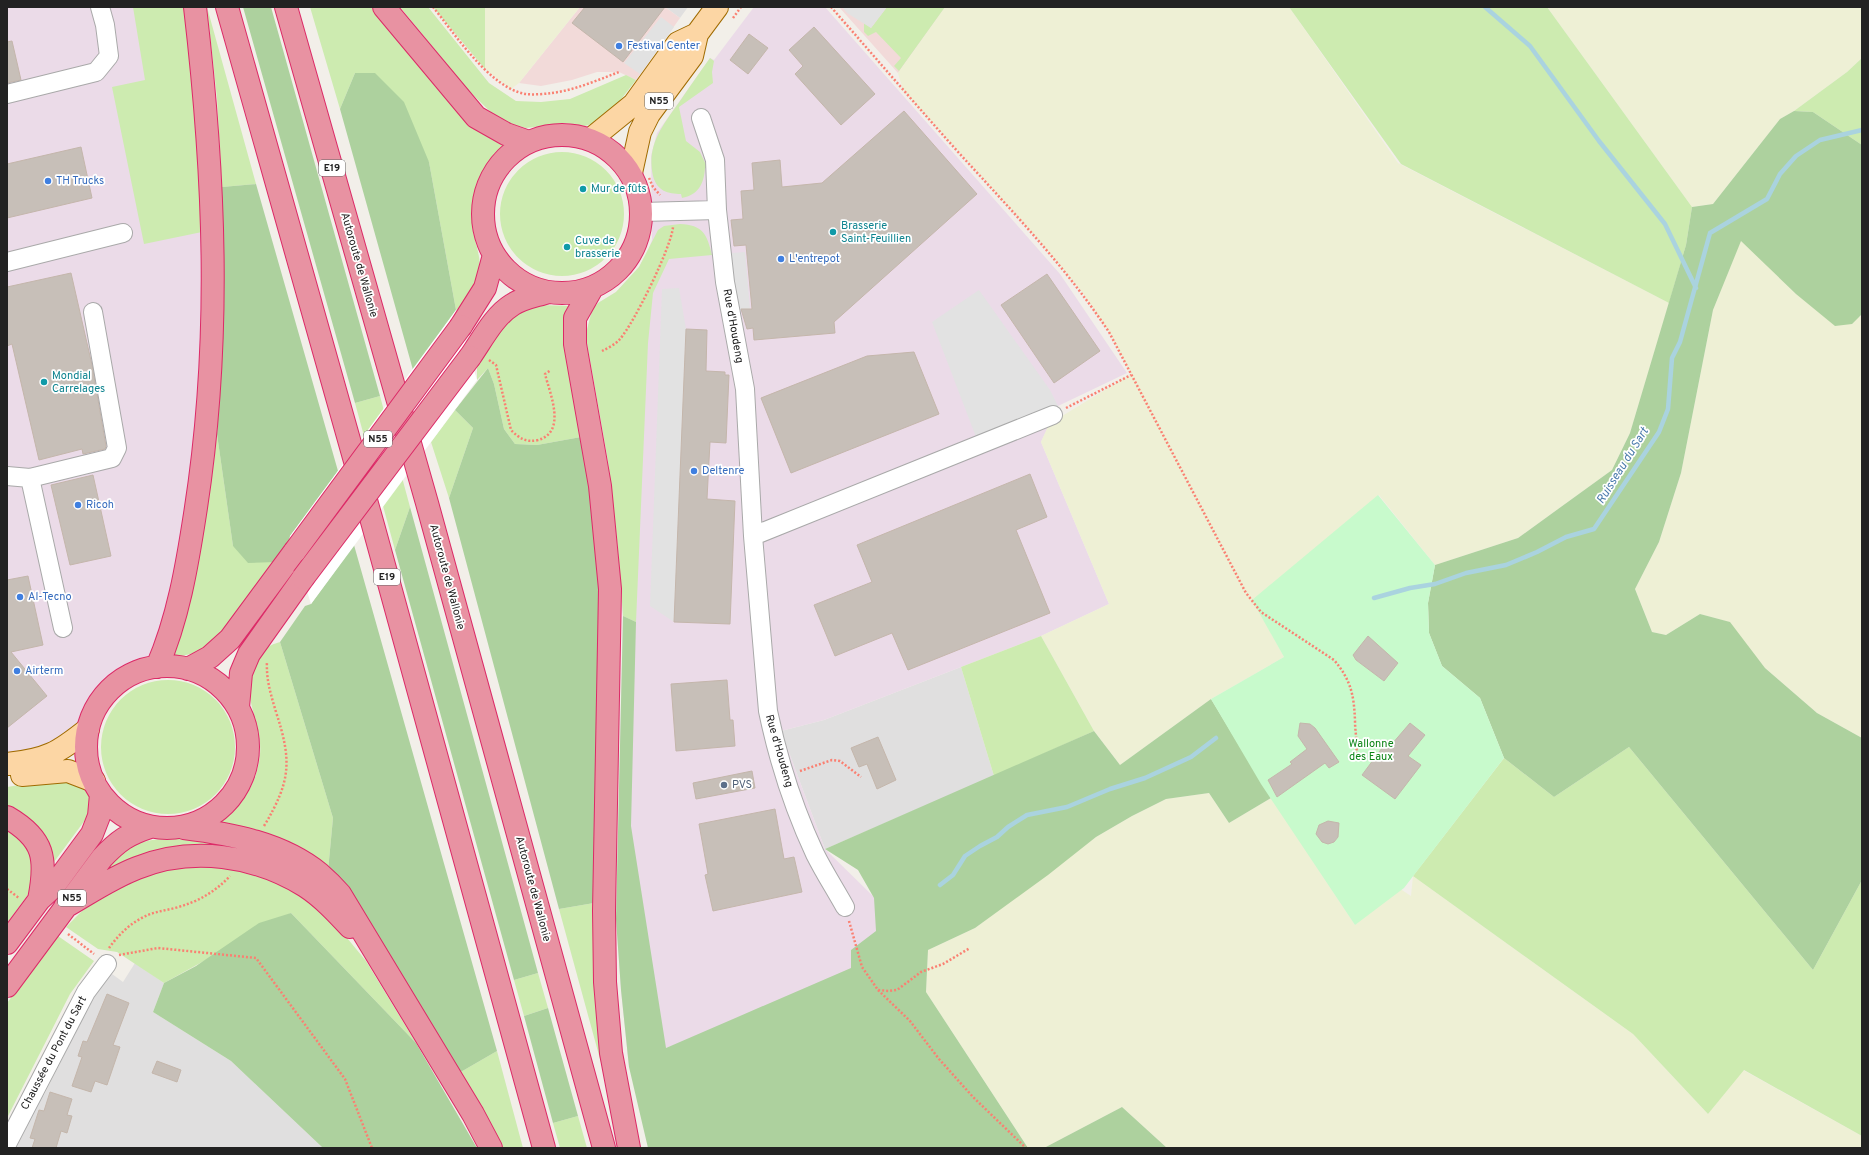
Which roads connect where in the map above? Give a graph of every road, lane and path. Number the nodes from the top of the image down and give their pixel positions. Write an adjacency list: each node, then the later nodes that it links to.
1 (100, 7): 12 (street)
2 (195, 7): 36 (highway)
3 (227, 7): 64 (highway, E19)
4 (286, 7): 65 (highway, Autoroute de Wallonie / E19)
5 (384, 7): 15 (highway)
6 (433, 7): 11 (path)
7 (741, 7): 9 (path)
8 (831, 7): 29 (path)
9 (724, 13): 10 (main road, N55)
10 (697, 34): 14 (main road, N55); 16 (main road, N55)
11 (619, 72)
12 (7, 94)
13 (701, 118): 17 (street, Rue d'Houdeng)
14 (591, 139): 15 (highway, N55); 16 (highway, N55)
15 (529, 142): 21 (highway, N55)
16 (639, 174): 18 (highway, N55); 19 (path)
17 (718, 210): 19 (street); 33 (street, Rue d'Houdeng)
18 (642, 212): 19 (street); 23 (highway, N55)
19 (673, 212): 26 (path)
20 (123, 233): 22 (street)
21 (494, 255): 24 (highway, N55); 37 (highway, N55, bridge)
22 (7, 262)
23 (592, 288): 24 (highway, N55); 66 (highway)
24 (548, 292): 27 (highway, N55)
25 (93, 312): 32 (street)
26 (602, 351)
27 (477, 358): 28 (path); 38 (highway, N55, bridge)
28 (551, 370)
29 (1131, 375): 30 (path); 40 (path)
30 (1053, 415): 33 (street)
31 (7, 476): 32 (street)
32 (30, 478): 34 (street)
33 (752, 536): 42 (street, Rue d'Houdeng)
34 (63, 628)
35 (268, 655): 49 (path)
36 (157, 667): 37 (highway, N55); 39 (highway, N55)
37 (188, 669): 38 (highway, N55)
38 (238, 708): 48 (highway, N55)
39 (88, 729): 41 (main road); 45 (highway, N55)
40 (1356, 756)
41 (7, 764)
42 (785, 775): 44 (path); 53 (street, Rue d'Houdeng)
43 (7, 777): 45 (main road)
44 (861, 777)
45 (97, 788): 47 (highway, N55); 51 (highway, N55)
46 (7, 817): 51 (highway)
47 (150, 827): 48 (highway, N55); 52 (highway, N55)
48 (179, 828): 58 (highway)
49 (262, 830)
50 (7, 888): 51 (path)
51 (29, 899): 55 (highway, N55)
52 (65, 907): 58 (highway); 59 (highway, N55)
53 (844, 907): 60 (path)
54 (68, 934): 57 (path)
55 (7, 943)
56 (970, 948): 60 (path)
57 (107, 960): 61 (street, Chaussée du Pont du Sart); 62 (path)
58 (381, 961): 63 (highway)
59 (7, 986)
60 (878, 990): 67 (path)
61 (7, 1144)
62 (372, 1148)
63 (491, 1148)
64 (544, 1148)
65 (604, 1148)
66 (629, 1148)
67 (1026, 1148)

